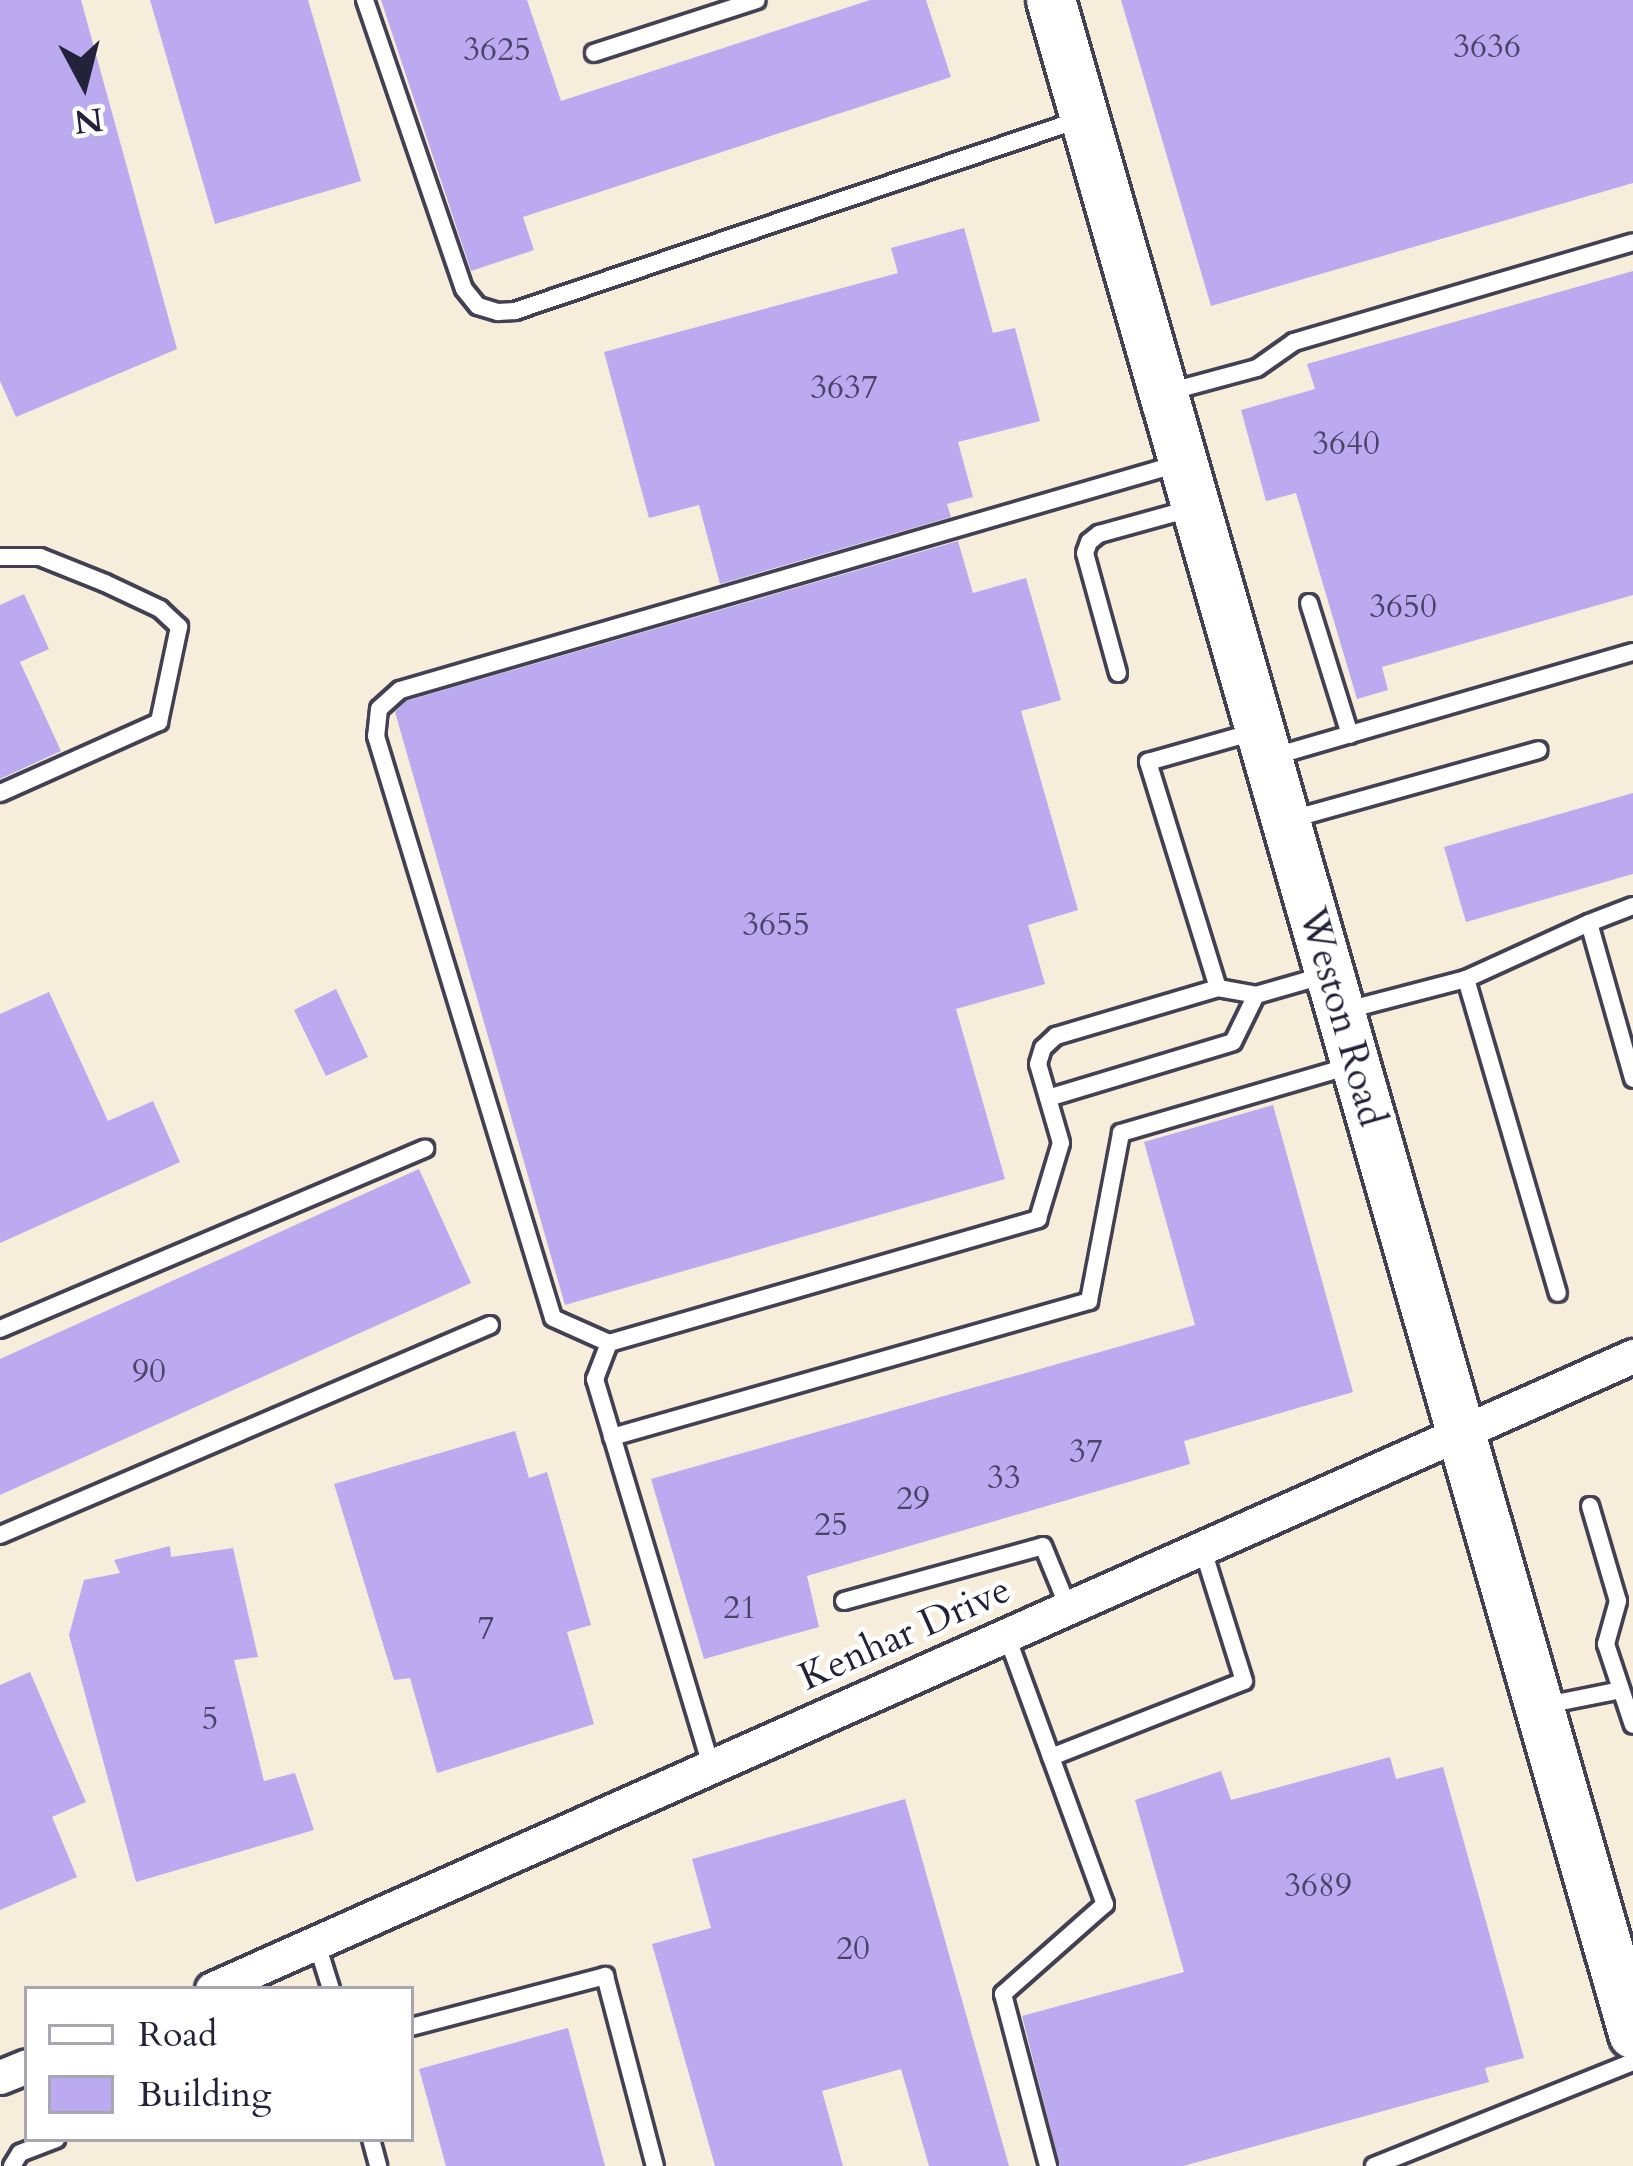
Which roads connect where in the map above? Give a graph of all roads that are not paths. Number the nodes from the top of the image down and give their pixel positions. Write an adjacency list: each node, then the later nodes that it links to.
1 (365, 0): 5 (lane)
2 (757, 0): 4 (lane)
3 (1051, 0): 5 (main road, Weston Road)
4 (594, 53)
5 (1085, 118): 7 (main road, Weston Road)
6 (1633, 242): 7 (lane)
7 (1164, 394): 8 (main road, Weston Road)
8 (1190, 485): 12 (lane); 14 (main road, Weston Road); 31 (lane)
9 (0, 556): 16 (lane)
10 (1309, 603): 13 (lane)
11 (1633, 652): 13 (lane)
12 (1118, 673)
13 (1350, 734): 14 (lane)
14 (1264, 744): 17 (main road, Weston Road); 21 (lane)
15 (1539, 750): 17 (lane)
16 (0, 793)
17 (1286, 820): 22 (main road, Weston Road)
18 (1633, 906): 19 (lane)
19 (1589, 922): 20 (lane); 25 (lane)
20 (1466, 979): 22 (lane); 28 (lane)
21 (1218, 988): 23 (lane); 26 (lane)
22 (1335, 993): 23 (lane); 24 (main road, Weston Road)
23 (1256, 995): 26 (lane)
24 (1355, 1065): 33 (main road, Weston Road); 34 (lane)
25 (1633, 1078)
26 (1048, 1098): 31 (lane)
27 (425, 1149): 30 (lane)
28 (1558, 1293)
29 (490, 1324): 36 (lane)
30 (0, 1329)
31 (609, 1343): 34 (lane)
32 (1633, 1357): 33 (street, Kenhar Drive)
33 (1461, 1432): 37 (street, Kenhar Drive); 42 (main road, Weston Road)
34 (612, 1437): 45 (lane)
35 (1589, 1506): 41 (lane)
36 (0, 1534)
37 (1202, 1547): 39 (street, Kenhar Drive); 44 (lane)
38 (844, 1601): 39 (lane)
39 (1068, 1607): 40 (street, Kenhar Drive)
40 (1006, 1634): 44 (lane); 45 (street, Kenhar Drive)
41 (1621, 1690): 42 (lane); 43 (lane)
42 (1539, 1706): 47 (main road, Weston Road)
43 (1633, 1725)
44 (1051, 1757): 56 (lane)
45 (711, 1766): 46 (street, Kenhar Drive)
46 (317, 1945): 48 (street, Kenhar Drive); 49 (lane)
47 (1624, 1966): 51 (main road, Weston Road)
48 (221, 1986)
49 (330, 1986)
50 (414, 2026): 55 (lane)
51 (1633, 2033)
52 (1633, 2062): 57 (lane)
53 (48, 2142): 54 (lane)
54 (12, 2166)
55 (655, 2166)
56 (1048, 2166)
57 (1374, 2166)

